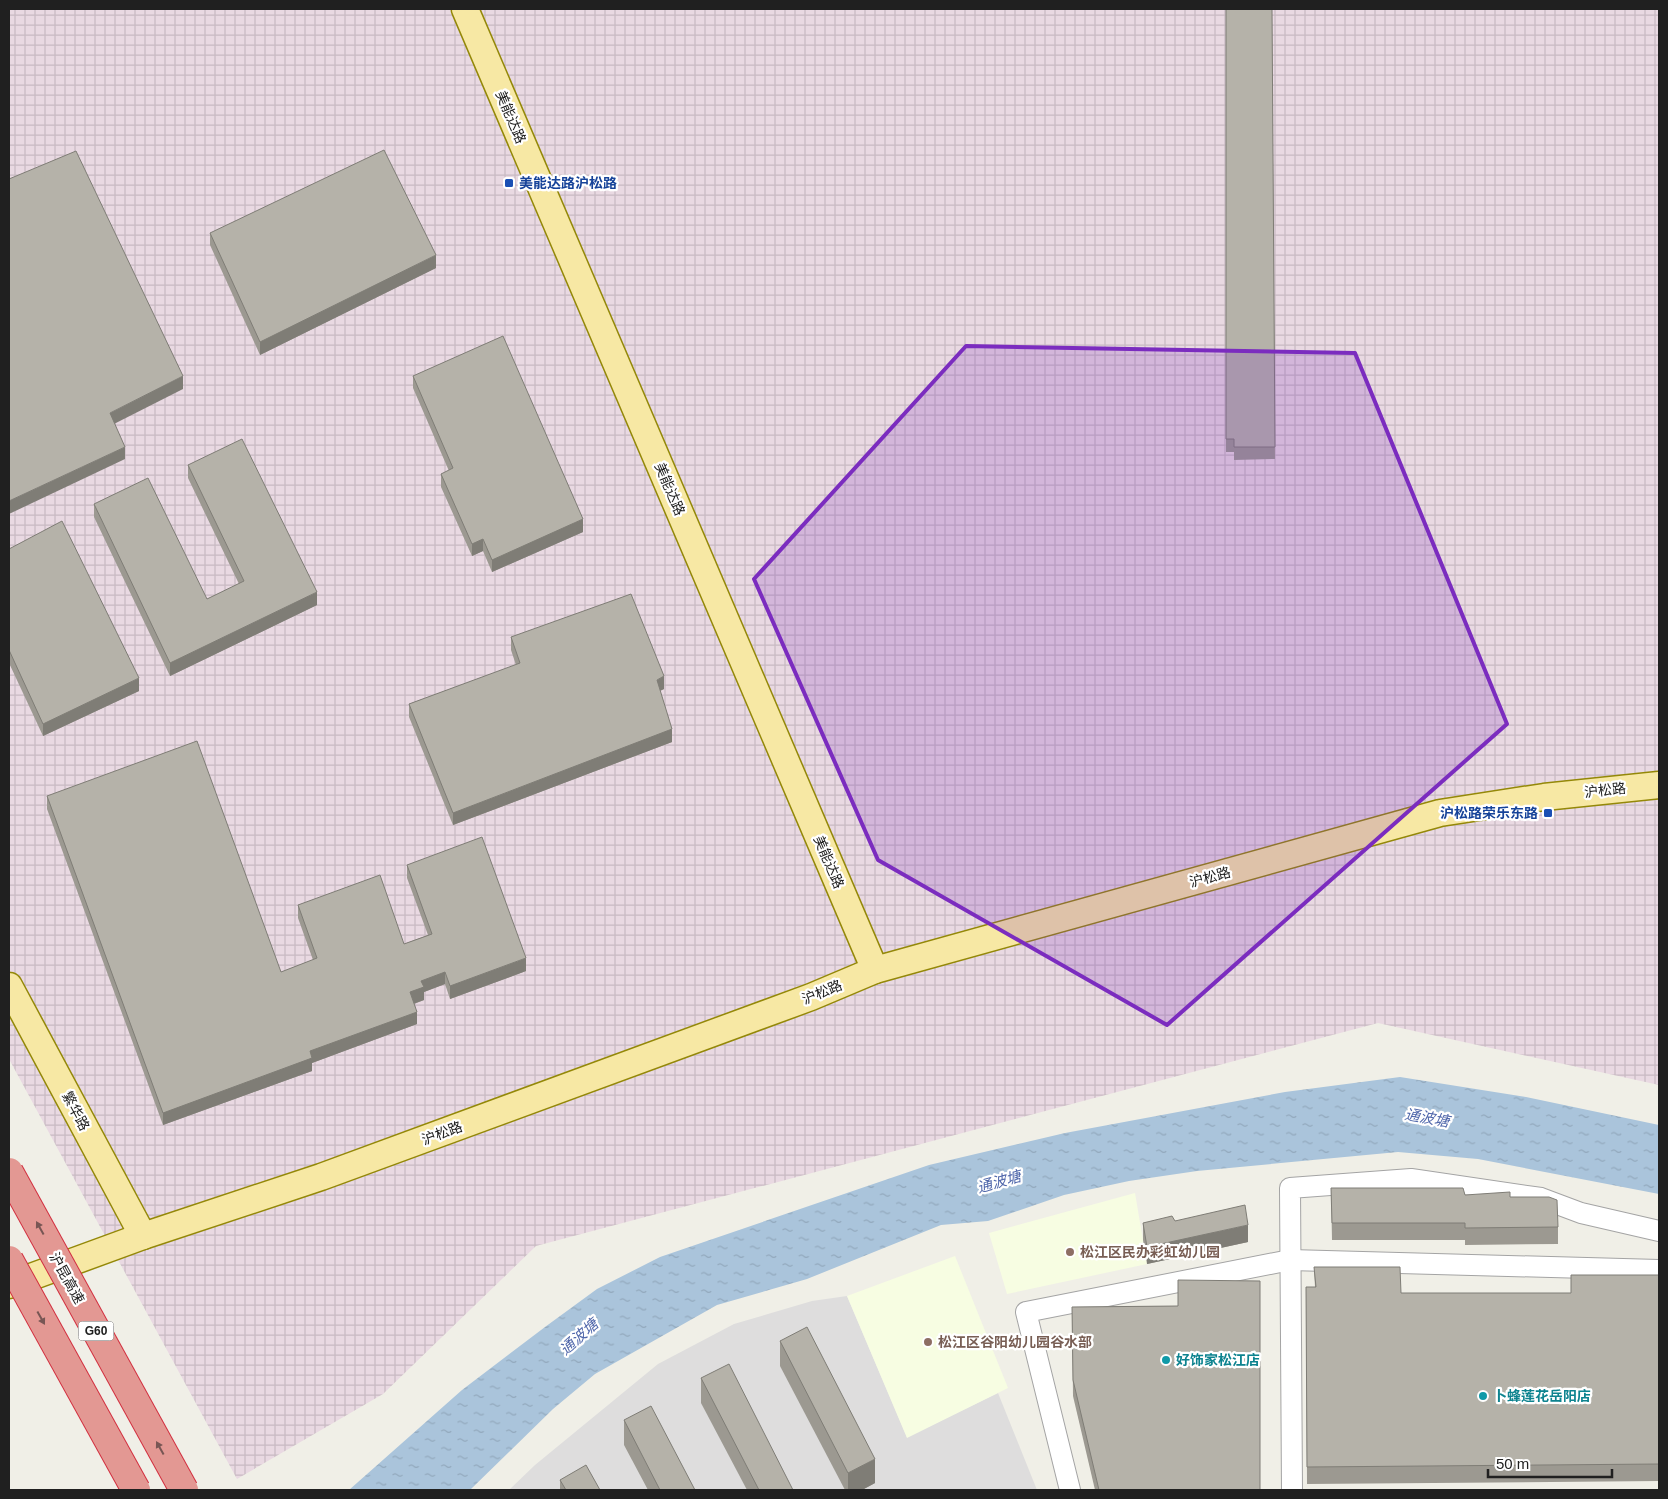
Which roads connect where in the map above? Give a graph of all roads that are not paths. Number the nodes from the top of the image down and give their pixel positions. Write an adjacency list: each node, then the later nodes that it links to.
1 (465, 9): 3 (main road, 美能达路)
2 (1659, 785): 3 (main road, 沪松路)
3 (875, 970): 7 (main road, 沪松路)
4 (9, 986): 7 (main road, 繁华路)
5 (9, 1172): 13 (highway, 沪昆高速 / G60, one-way to 5, bridge)
6 (1659, 1231): 9 (street)
7 (142, 1236): 11 (main road, 沪松路)
8 (9, 1260): 12 (highway, one-way to 12, bridge)
9 (1290, 1260): 10 (street); 14 (street); 15 (street)
10 (1659, 1270)
11 (9, 1285)
12 (136, 1490)
13 (184, 1490)
14 (1070, 1490)
15 (1292, 1490)

